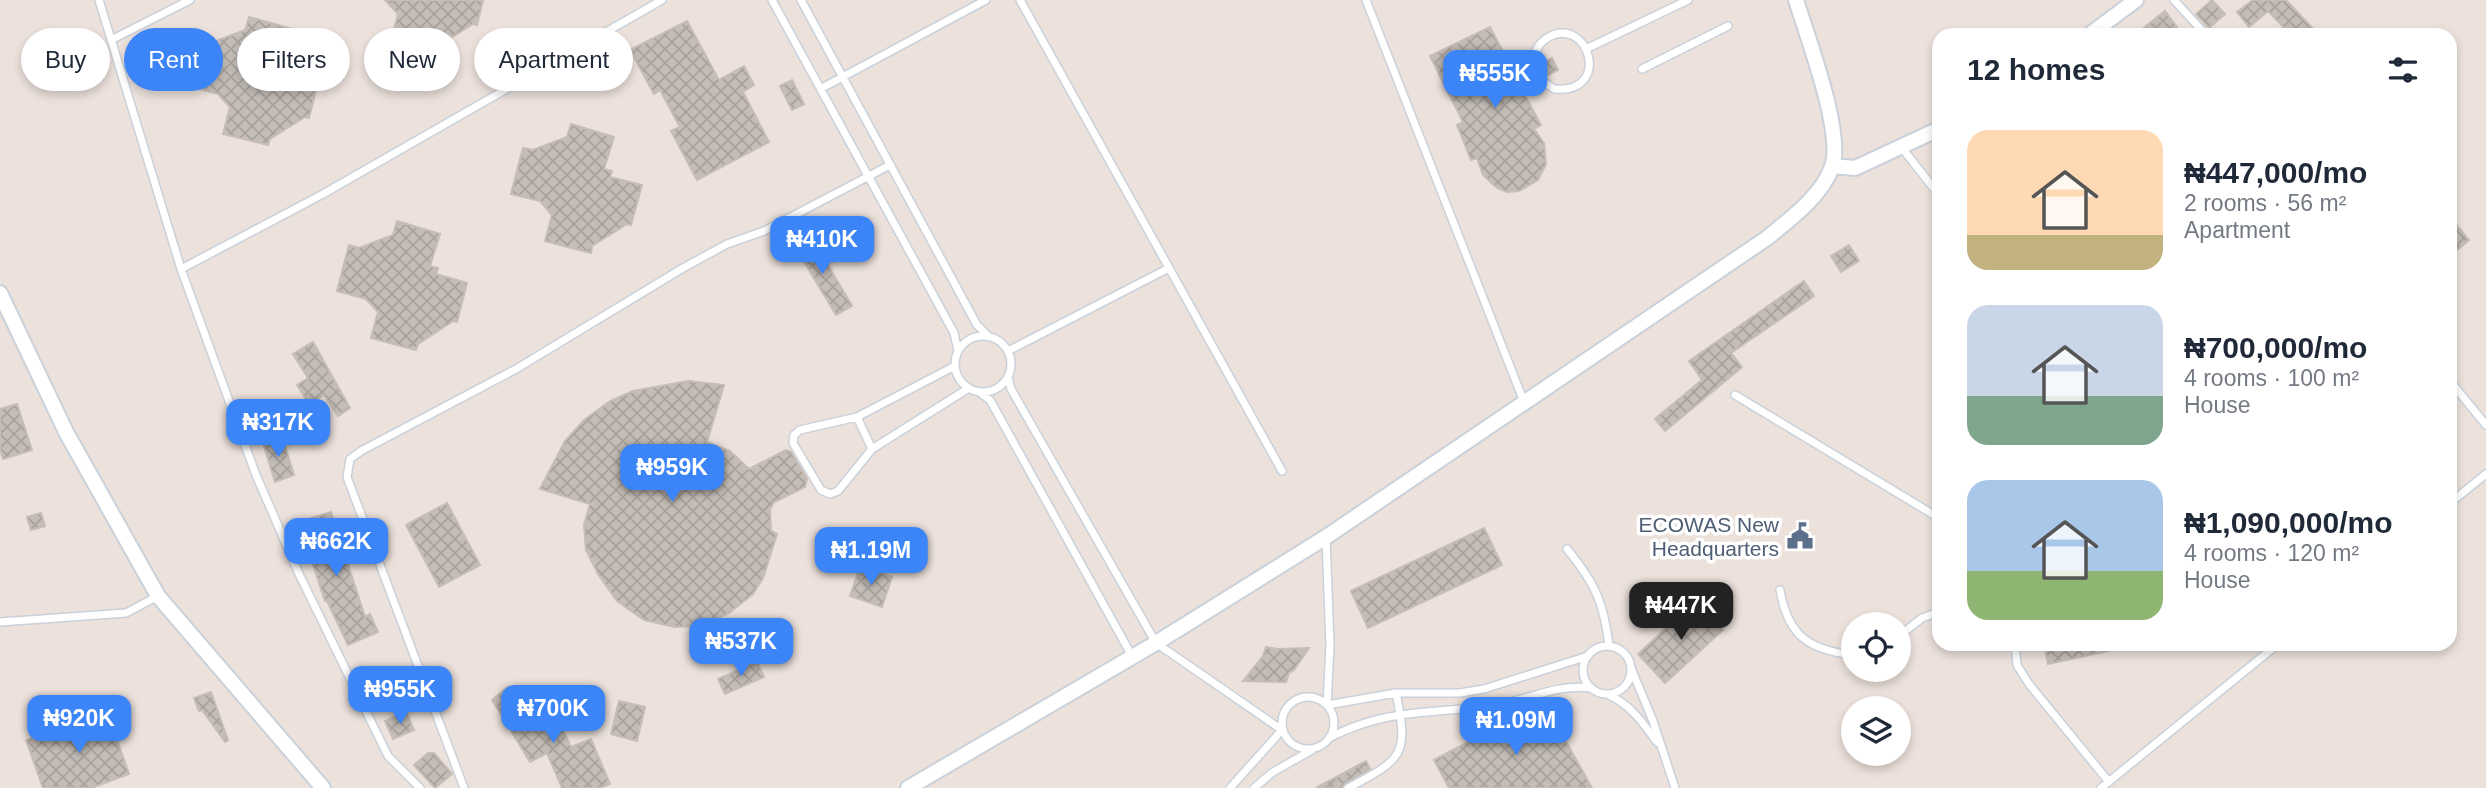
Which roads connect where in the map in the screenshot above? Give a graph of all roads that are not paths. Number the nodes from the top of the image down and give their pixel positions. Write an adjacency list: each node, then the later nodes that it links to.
1 (99, 0): 16 (lane)
2 (191, 0): 16 (lane)
3 (662, 0): 30 (lane)
4 (772, 0): 22 (lane)
5 (802, 0): 20 (lane)
6 (986, 0): 20 (lane)
7 (1020, 0): 29 (lane)
8 (1366, 0): 41 (lane)
9 (1688, 0): 17 (lane)
10 (1796, 0): 26 (street)
11 (2136, 0): 14 (street)
12 (2174, 0): 15 (lane)
13 (1728, 26): 19 (lane)
14 (2098, 28)
15 (2200, 28)
16 (113, 40): 30 (lane)
17 (1586, 49): 18 (lane); 21 (lane)
18 (1534, 67)
19 (1642, 69)
20 (843, 77): 22 (lane); 25 (lane)
21 (1540, 79)
22 (822, 88): 27 (lane)
23 (1932, 136): 24 (street)
24 (1902, 148): 26 (street); 28 (lane)
25 (890, 165): 27 (lane); 32 (lane)
26 (1832, 166): 41 (street)
27 (869, 175): 33 (lane); 77 (lane)
28 (1932, 186)
29 (1169, 268): 34 (lane); 45 (lane)
30 (181, 269): 76 (lane)
31 (0, 293): 52 (street)
32 (988, 336): 33 (lane); 34 (lane)
33 (958, 351): 35 (lane)
34 (1009, 351): 36 (lane)
35 (955, 366): 37 (lane); 42 (lane)
36 (1009, 377): 39 (lane); 56 (lane)
37 (969, 388): 39 (lane); 44 (lane)
38 (2457, 390): 43 (lane)
39 (979, 392): 61 (lane)
40 (1735, 395): 48 (lane)
41 (1524, 402): 49 (street)
42 (857, 417): 44 (lane); 44 (lane)
43 (2486, 425)
44 (872, 449)
45 (1282, 471)
46 (2486, 474): 47 (lane)
47 (2457, 497)
48 (1932, 515)
49 (1326, 537): 56 (street); 67 (lane)
50 (1567, 549): 57 (lane)
51 (1780, 590): 60 (lane)
52 (158, 596): 54 (lane); 75 (street)
53 (1932, 614): 55 (lane)
54 (0, 622)
55 (1911, 627)
56 (1156, 643): 61 (street); 69 (lane)
57 (1609, 646): 62 (lane); 63 (lane)
58 (2016, 651): 74 (lane)
59 (2269, 651): 74 (lane)
60 (1841, 654)
61 (1132, 656): 78 (street)
62 (1588, 656): 64 (lane); 65 (lane)
63 (1631, 667): 66 (lane); 71 (lane)
64 (1591, 688): 66 (lane); 68 (lane)
65 (1396, 693): 67 (lane); 68 (lane)
66 (1607, 694): 71 (lane)
67 (1327, 705): 69 (lane); 70 (lane)
68 (1401, 713): 70 (lane); 82 (lane)
69 (1282, 730): 72 (lane); 73 (lane)
70 (1331, 737): 72 (lane)
71 (1661, 748): 83 (lane)
72 (1312, 750): 81 (lane)
73 (1237, 780): 79 (lane); 80 (lane)
74 (2109, 782): 84 (lane)
75 (323, 788)
76 (421, 788)
77 (464, 788)
78 (908, 788)
79 (1230, 788)
80 (1243, 788)
81 (1254, 788)
82 (1348, 788)
83 (1675, 788)
84 (2101, 788)

